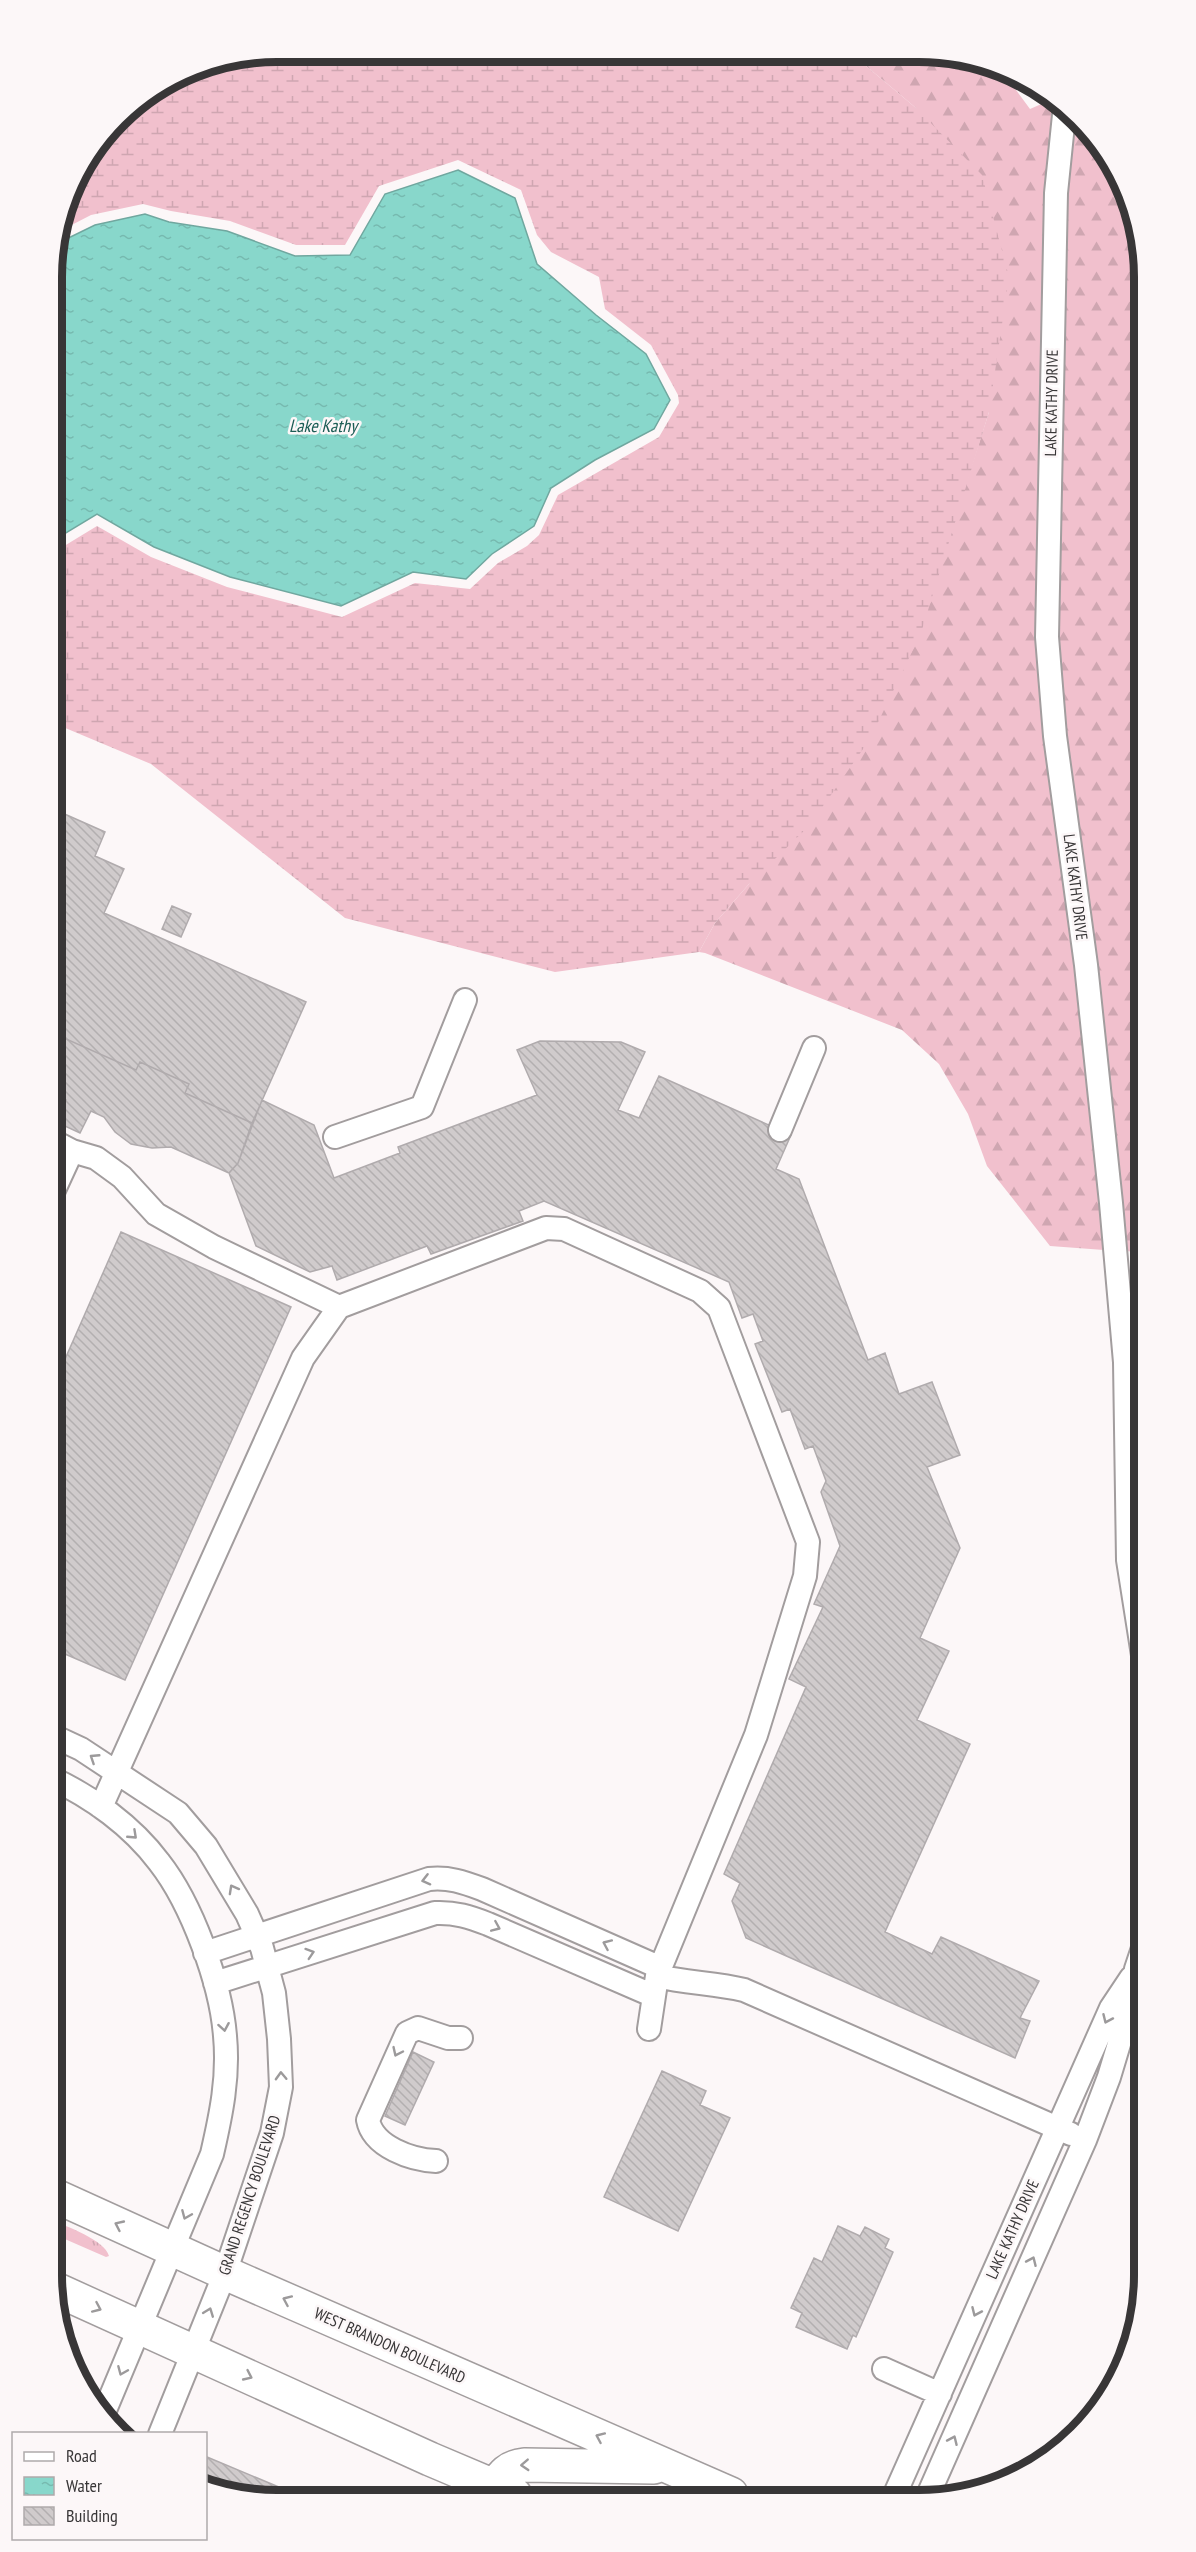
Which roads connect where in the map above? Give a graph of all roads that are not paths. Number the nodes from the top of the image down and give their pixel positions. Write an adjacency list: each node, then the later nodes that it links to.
1 (1064, 117): 10 (street, LAKE KATHY DRIVE)
2 (465, 1000): 5 (street)
3 (814, 1048): 4 (street)
4 (780, 1130)
5 (335, 1137)
6 (62, 1145): 7 (street)
7 (72, 1150): 8 (street); 9 (street)
8 (62, 1172)
9 (339, 1307): 12 (street); 20 (street)
10 (1134, 1598)
11 (62, 1740): 12 (street, GRAND REGENCY BOULEVARD, one-way to 11)
12 (117, 1773): 14 (street); 15 (street, GRAND REGENCY BOULEVARD, one-way to 12)
13 (62, 1784): 14 (street)
14 (101, 1807): 16 (street, one-way to 16)
15 (256, 1936): 16 (street); 17 (street, GRAND REGENCY BOULEVARD); 20 (street, one-way to 15)
16 (205, 1953): 21 (street)
17 (266, 1966): 20 (street, one-way to 20); 21 (street); 29 (street, GRAND REGENCY BOULEVARD, one-way to 17)
18 (1134, 1972): 24 (street, LAKE KATHY DRIVE, one-way to 24)
19 (1134, 1979): 25 (street, LAKE KATHY DRIVE)
20 (657, 1980): 22 (street); 24 (street)
21 (215, 1983): 28 (street, one-way to 28)
22 (649, 2029)
23 (461, 2038): 26 (street, one-way to 26)
24 (1057, 2128): 25 (street); 34 (street, LAKE KATHY DRIVE, one-way to 34)
25 (1085, 2140): 42 (street, LAKE KATHY DRIVE, one-way to 25)
26 (436, 2161)
27 (62, 2199): 28 (highway, WEST BRANDON BOULEVARD, one-way to 27)
28 (172, 2249): 29 (highway, WEST BRANDON BOULEVARD); 31 (street)
29 (225, 2272): 32 (street, GRAND REGENCY BOULEVARD, one-way to 29); 37 (highway, WEST BRANDON BOULEVARD, one-way to 29)
30 (62, 2292): 31 (highway, one-way to 31)
31 (140, 2327): 32 (highway); 35 (street, one-way to 35)
32 (194, 2351): 36 (street, GRAND REGENCY BOULEVARD); 38 (highway, one-way to 38)
33 (884, 2369): 34 (street)
34 (940, 2394): 41 (street, LAKE KATHY DRIVE)
35 (106, 2407)
36 (160, 2432)
37 (668, 2467): 39 (highway, one-way to 39); 40 (highway, WEST BRANDON BOULEVARD)
38 (502, 2490)
39 (504, 2490)
40 (722, 2490)
41 (897, 2490)
42 (931, 2490)

